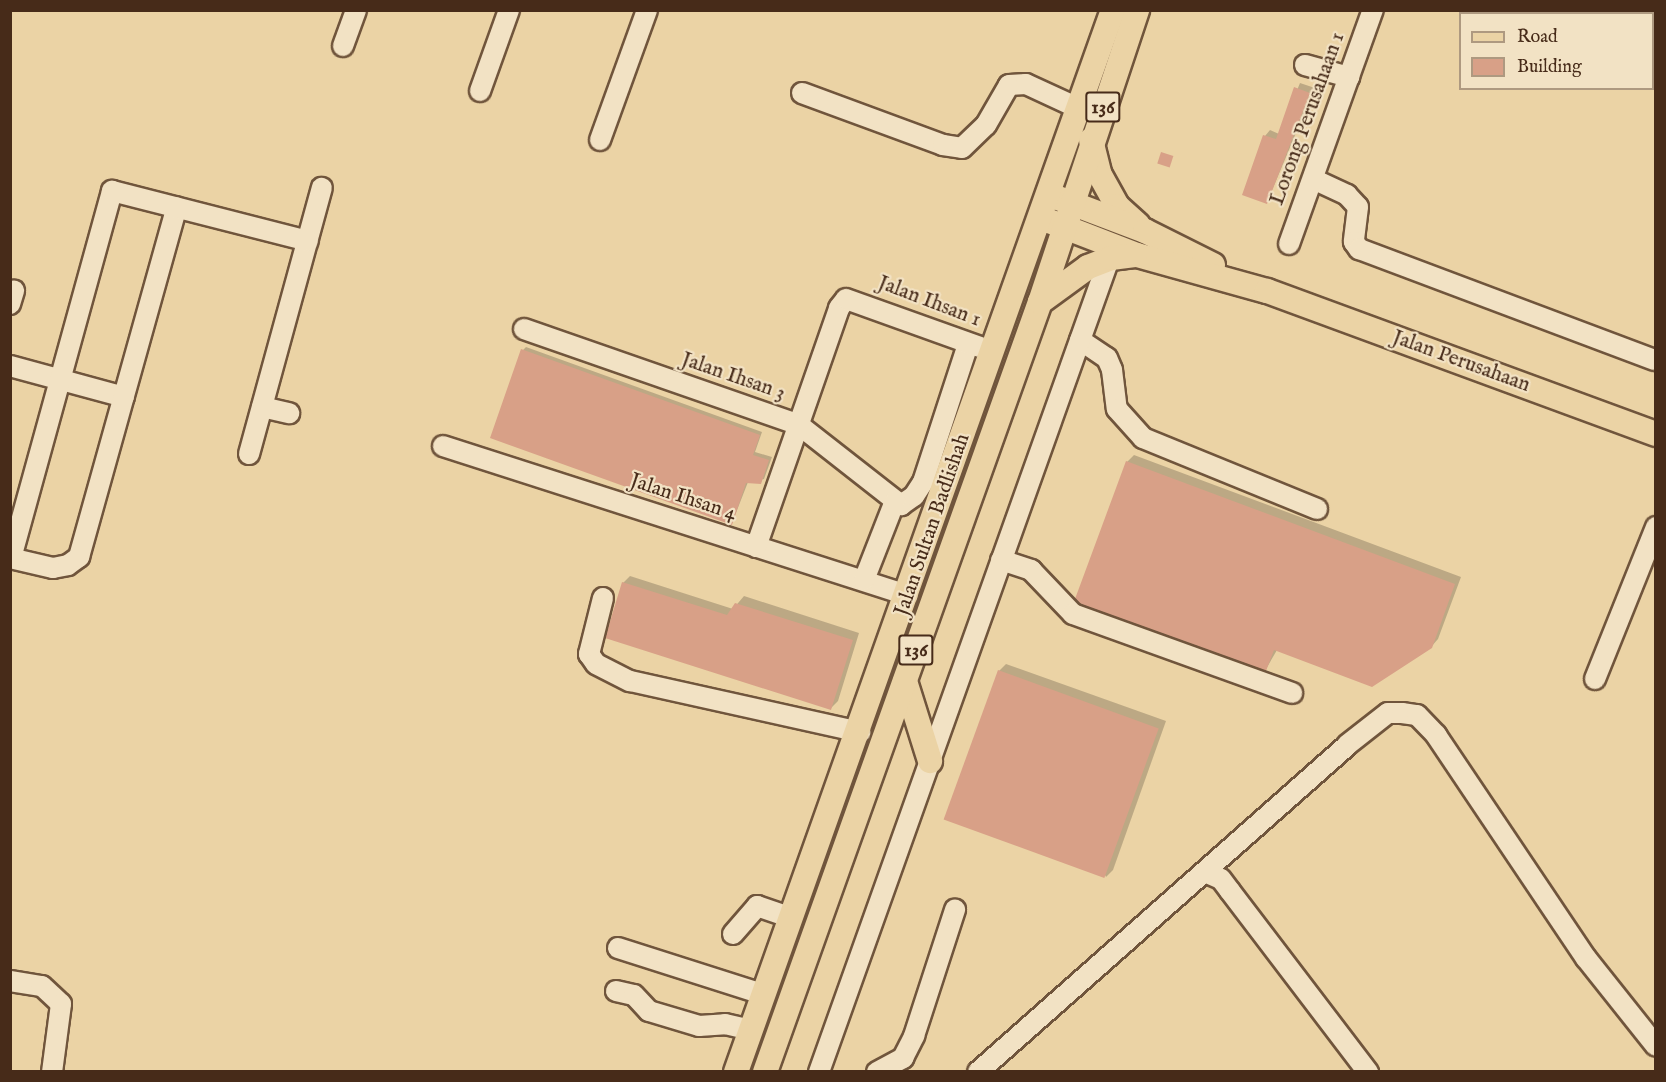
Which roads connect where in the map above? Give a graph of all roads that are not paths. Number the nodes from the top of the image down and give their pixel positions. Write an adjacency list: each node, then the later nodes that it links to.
1 (356, 10): 7 (street)
2 (509, 10): 10 (street)
3 (647, 10): 13 (street)
4 (1113, 10): 12 (main road, Jalan Sultan Badlishah / 136)
5 (1137, 10): 14 (main road, Jalan Sultan Badlishah / 136)
6 (1373, 10): 9 (street, Lorong Perusahaan 1)
7 (343, 46)
8 (1305, 66): 9 (street)
9 (1349, 77): 15 (street, Lorong Perusahaan 1)
10 (480, 91)
11 (802, 93): 12 (street)
12 (1078, 108): 17 (main road, Jalan Sultan Badlishah / 136)
13 (600, 140)
14 (1091, 140): 18 (main road, Jalan Sultan Badlishah / 136); 22 (main road)
15 (1312, 179): 24 (street, Lorong Perusahaan 1); 33 (street)
16 (322, 188): 23 (street)
17 (1048, 194): 18 (main road, Jalan Perusahaan); 20 (main road, Jalan Sultan Badlishah / 136)
18 (1071, 204): 21 (main road, Jalan Sultan Badlishah / 136); 22 (main road, Jalan Perusahaan)
19 (177, 207): 23 (street); 35 (street); 36 (street)
20 (1040, 218): 21 (main road, Jalan Perusahaan); 32 (main road, Jalan Sultan Badlishah / 136)
21 (1064, 228): 25 (main road, Jalan Perusahaan); 28 (main road, Jalan Sultan Badlishah / 136)
22 (1145, 231): 27 (main road, Jalan Perusahaan)
23 (308, 241): 37 (street)
24 (1289, 244)
25 (1137, 255): 26 (main road); 27 (main road, Jalan Perusahaan)
26 (1109, 259): 28 (main road); 30 (street)
27 (1267, 291): 40 (main road, Jalan Perusahaan)
28 (1040, 302): 53 (main road, Jalan Sultan Badlishah / 136)
29 (524, 329): 39 (street, Jalan Ihsan 3)
30 (1080, 340): 44 (street); 48 (street)
31 (968, 344): 32 (street, Jalan Ihsan 1); 39 (street, Jalan Ihsan 1); 43 (street)
32 (994, 352): 50 (main road, Jalan Sultan Badlishah / 136)
33 (1655, 360)
34 (10, 366): 35 (street)
35 (60, 379): 36 (street); 47 (street)
36 (124, 397): 47 (street)
37 (262, 407): 38 (street); 42 (street)
38 (289, 413)
39 (799, 425): 43 (street, Jalan Ihsan 3); 46 (street)
40 (1656, 434)
41 (443, 446): 46 (street, Jalan Ihsan 4)
42 (249, 454)
43 (901, 502): 49 (street)
44 (1317, 508)
45 (1656, 527): 52 (street)
46 (756, 547): 49 (street, Jalan Ihsan 4)
47 (11, 558)
48 (1001, 560): 54 (street); 56 (street)
49 (864, 580): 50 (street, Jalan Ihsan 4)
50 (908, 595): 55 (main road, Jalan Sultan Badlishah / 136)
51 (603, 598): 55 (street)
52 (1595, 679)
53 (905, 681): 56 (main road); 70 (main road, Jalan Sultan Badlishah / 136)
54 (1292, 693)
55 (860, 732): 59 (main road, Jalan Sultan Badlishah / 136)
56 (930, 761): 71 (street)
57 (1205, 872): 66 (street); 67 (street); 73 (street)
58 (955, 910): 72 (street)
59 (792, 918): 60 (street); 64 (main road, Jalan Sultan Badlishah / 136)
60 (733, 934)
61 (618, 948): 64 (street)
62 (10, 981): 68 (street)
63 (616, 991): 65 (street)
64 (765, 995): 65 (main road, Jalan Sultan Badlishah / 136)
65 (752, 1030): 69 (main road, Jalan Sultan Badlishah / 136)
66 (1656, 1046)
67 (982, 1070)
68 (52, 1071)
69 (736, 1071)
70 (765, 1071)
71 (821, 1071)
72 (877, 1071)
73 (1368, 1071)

